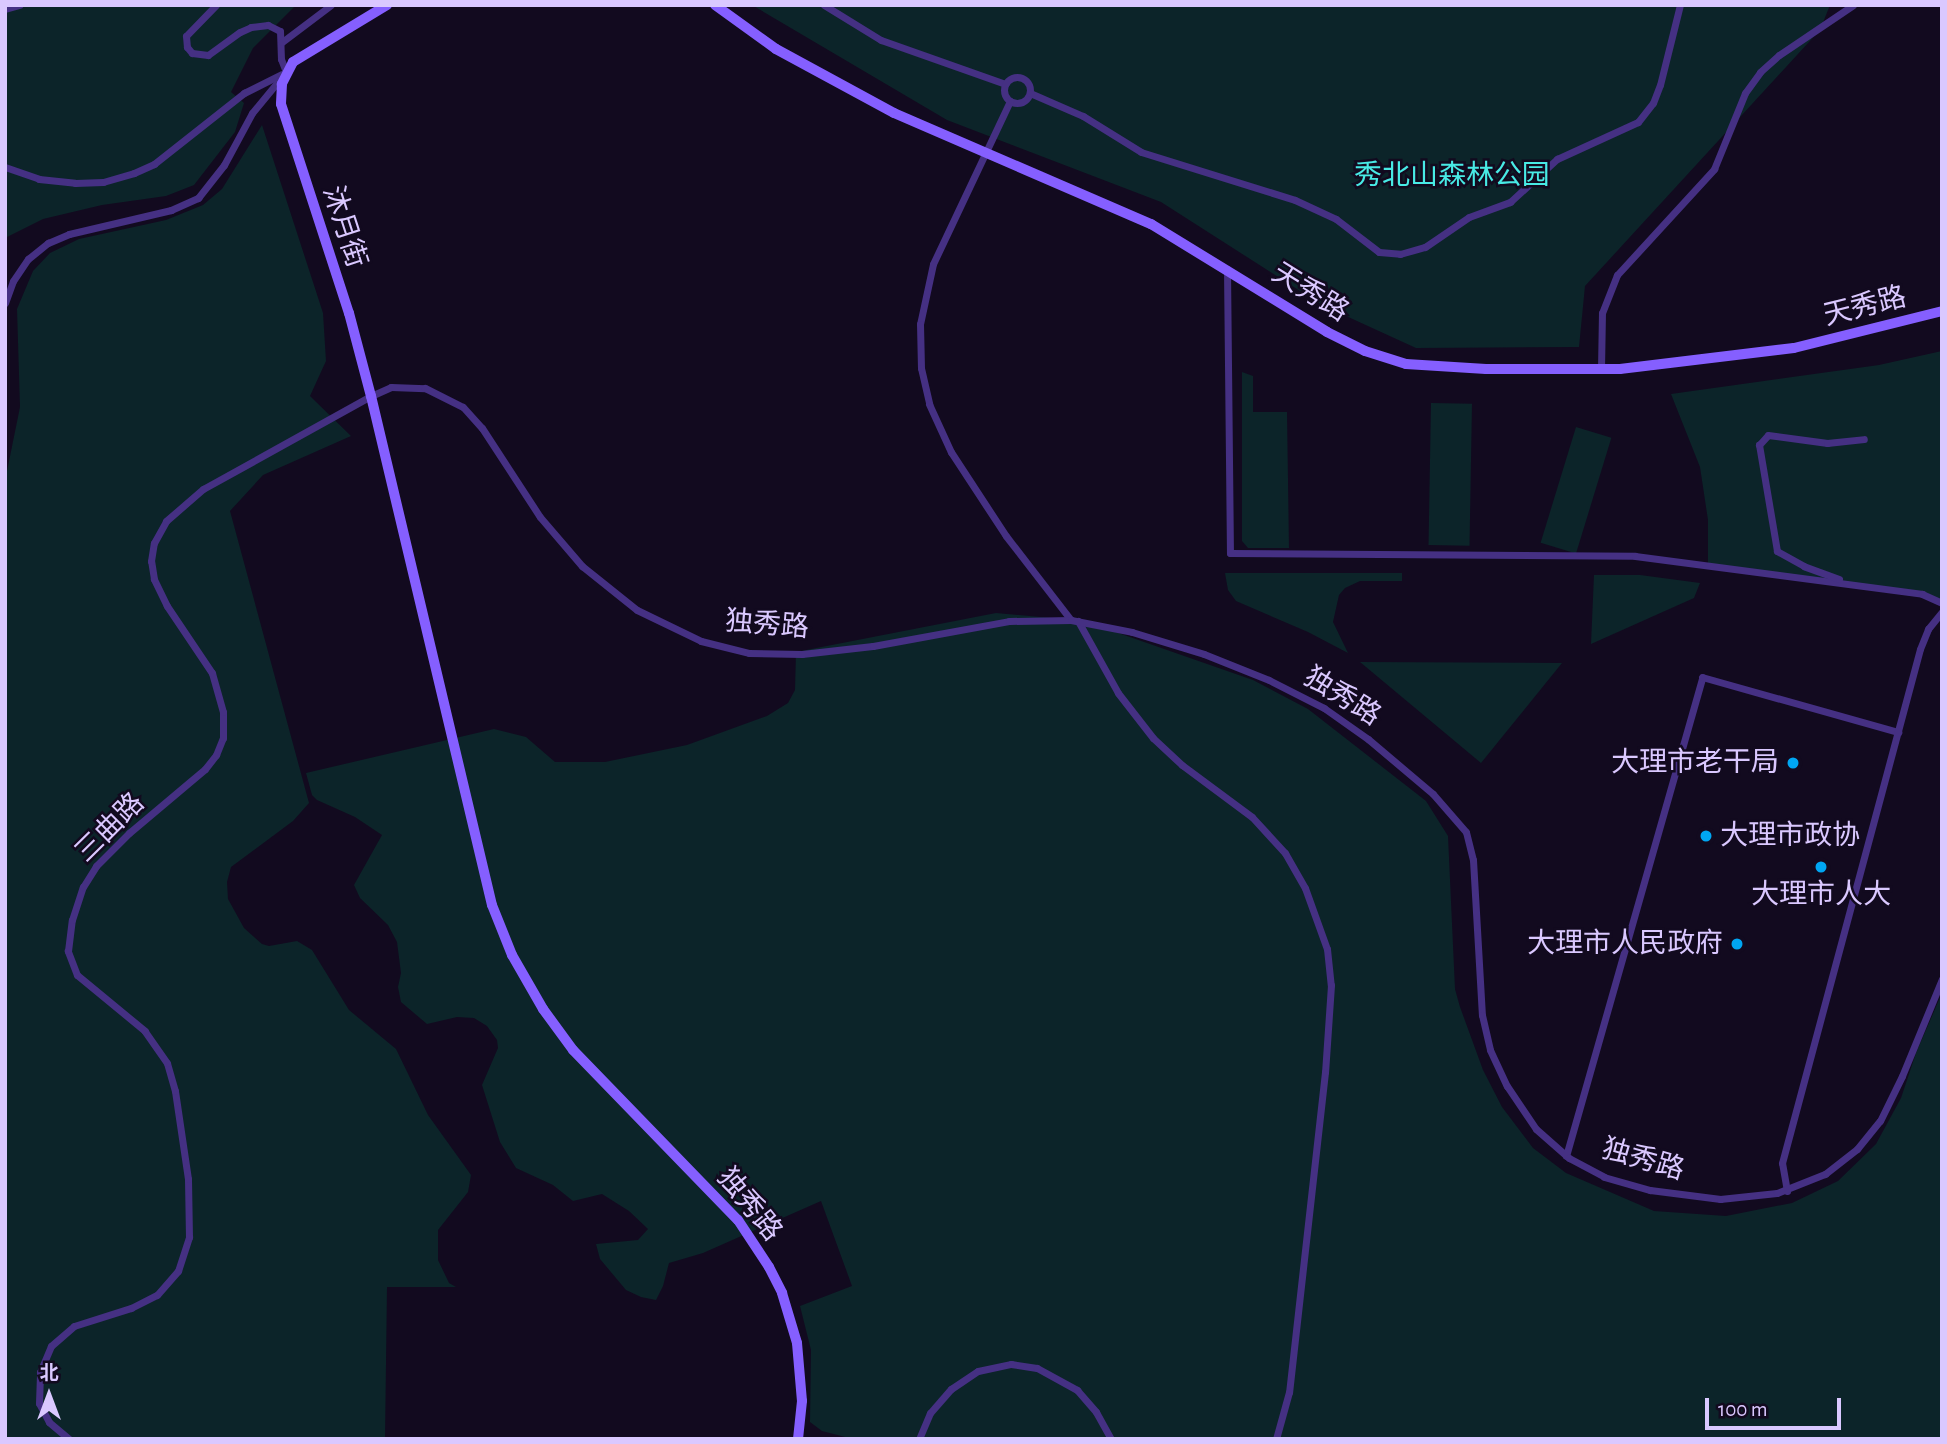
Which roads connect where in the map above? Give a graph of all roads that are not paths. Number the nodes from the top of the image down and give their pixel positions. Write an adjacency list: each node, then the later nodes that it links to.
1 (19, 5): 9 (street)
2 (216, 5): 10 (street)
3 (331, 5): 10 (street)
4 (387, 5): 11 (main road)
5 (824, 5): 12 (street)
6 (1680, 5): 13 (street)
7 (1853, 5): 20 (street)
8 (723, 7): 15 (main road, 天秀路)
9 (5, 9)
10 (282, 42): 11 (street)
11 (286, 72): 16 (street); 18 (street); 21 (main road, 沐月街)
12 (1005, 84): 13 (street); 14 (street)
13 (1030, 93): 14 (street)
14 (1010, 101): 15 (street)
15 (986, 152): 17 (main road, 天秀路); 26 (street)
16 (5, 167)
17 (1227, 269): 20 (main road, 天秀路); 23 (street)
18 (5, 303)
19 (1942, 311): 20 (main road, 天秀路)
20 (1601, 369)
21 (370, 396): 26 (street, 独秀路); 31 (street, 三曲路); 32 (main road, 独秀路)
22 (1864, 439): 23 (street)
23 (1852, 584): 24 (street)
24 (1942, 603)
25 (1942, 612): 27 (street)
26 (1074, 621): 29 (street, 独秀路); 35 (street)
27 (1898, 732): 29 (street); 30 (street)
28 (1942, 979): 30 (street, 独秀路)
29 (1566, 1156): 30 (street, 独秀路)
30 (1787, 1191)
31 (69, 1439)
32 (798, 1439)
33 (919, 1439): 34 (street)
34 (1111, 1439)
35 (1276, 1439)

